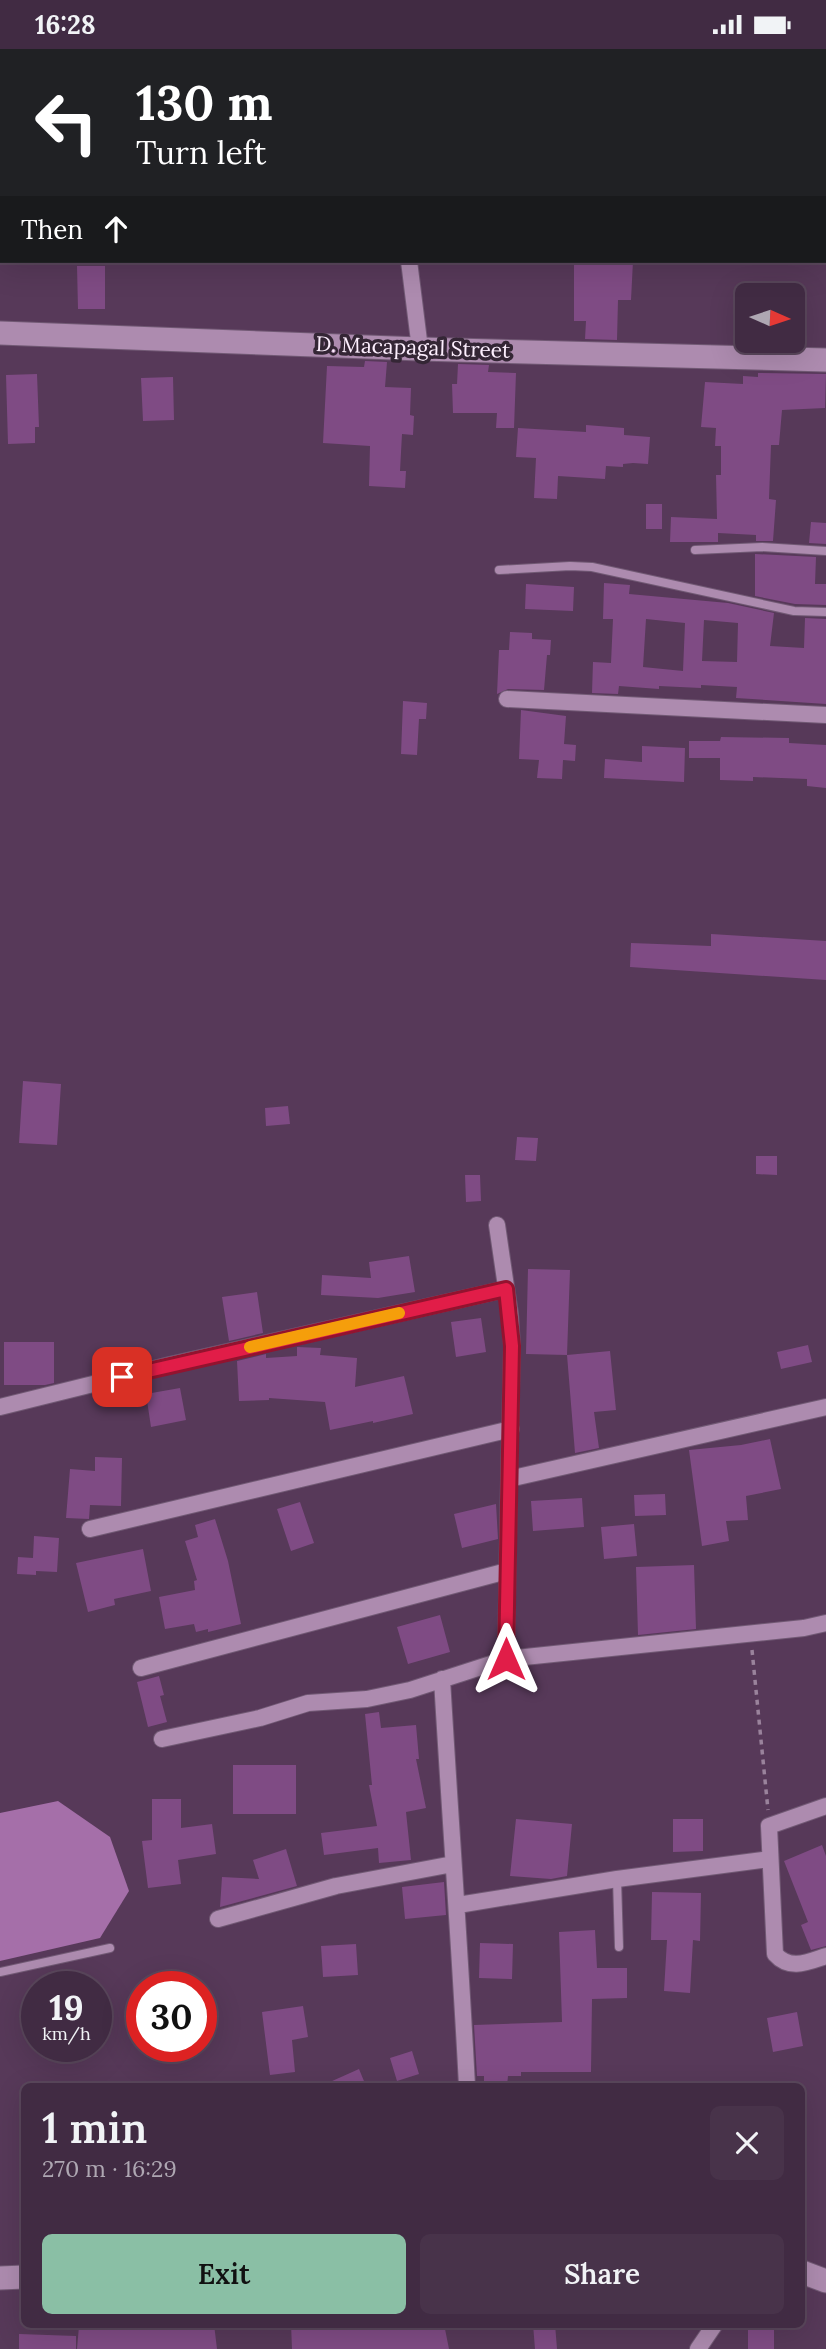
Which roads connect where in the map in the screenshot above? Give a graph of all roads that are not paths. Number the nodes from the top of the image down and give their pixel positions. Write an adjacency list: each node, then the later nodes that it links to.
1 (409, 263): 3 (street)
2 (0, 333): 3 (street, D. Macapagal Street)
3 (420, 349): 4 (street, D. Macapagal Street)
4 (826, 360)
5 (695, 550): 6 (lane)
6 (826, 551)
7 (499, 570): 8 (lane)
8 (826, 612)
9 (507, 699): 10 (street)
10 (826, 715)
11 (497, 1226): 12 (street)
12 (506, 1289): 13 (street); 15 (street)
13 (0, 1407)
14 (826, 1407): 16 (street)
15 (511, 1429): 16 (street); 17 (street)
16 (509, 1479): 18 (street)
17 (90, 1529)
18 (506, 1571): 20 (street); 21 (street)
19 (826, 1623): 20 (street)
20 (506, 1659): 22 (street)
21 (141, 1668)
22 (442, 1679): 23 (street); 26 (street)
23 (162, 1739)
24 (826, 1806): 25 (street)
25 (771, 1859): 27 (street); 32 (street)
26 (453, 1864): 28 (street); 29 (street)
27 (617, 1879): 28 (street); 30 (lane)
28 (458, 1905): 34 (street)
29 (219, 1919)
30 (619, 1947)
31 (110, 1948): 33 (lane)
32 (826, 1956)
33 (0, 1972)
34 (467, 2083)
35 (805, 2274): 38 (street)
36 (21, 2277): 37 (street)
37 (0, 2278)
38 (826, 2281)
39 (712, 2328): 40 (street)
40 (698, 2349)

